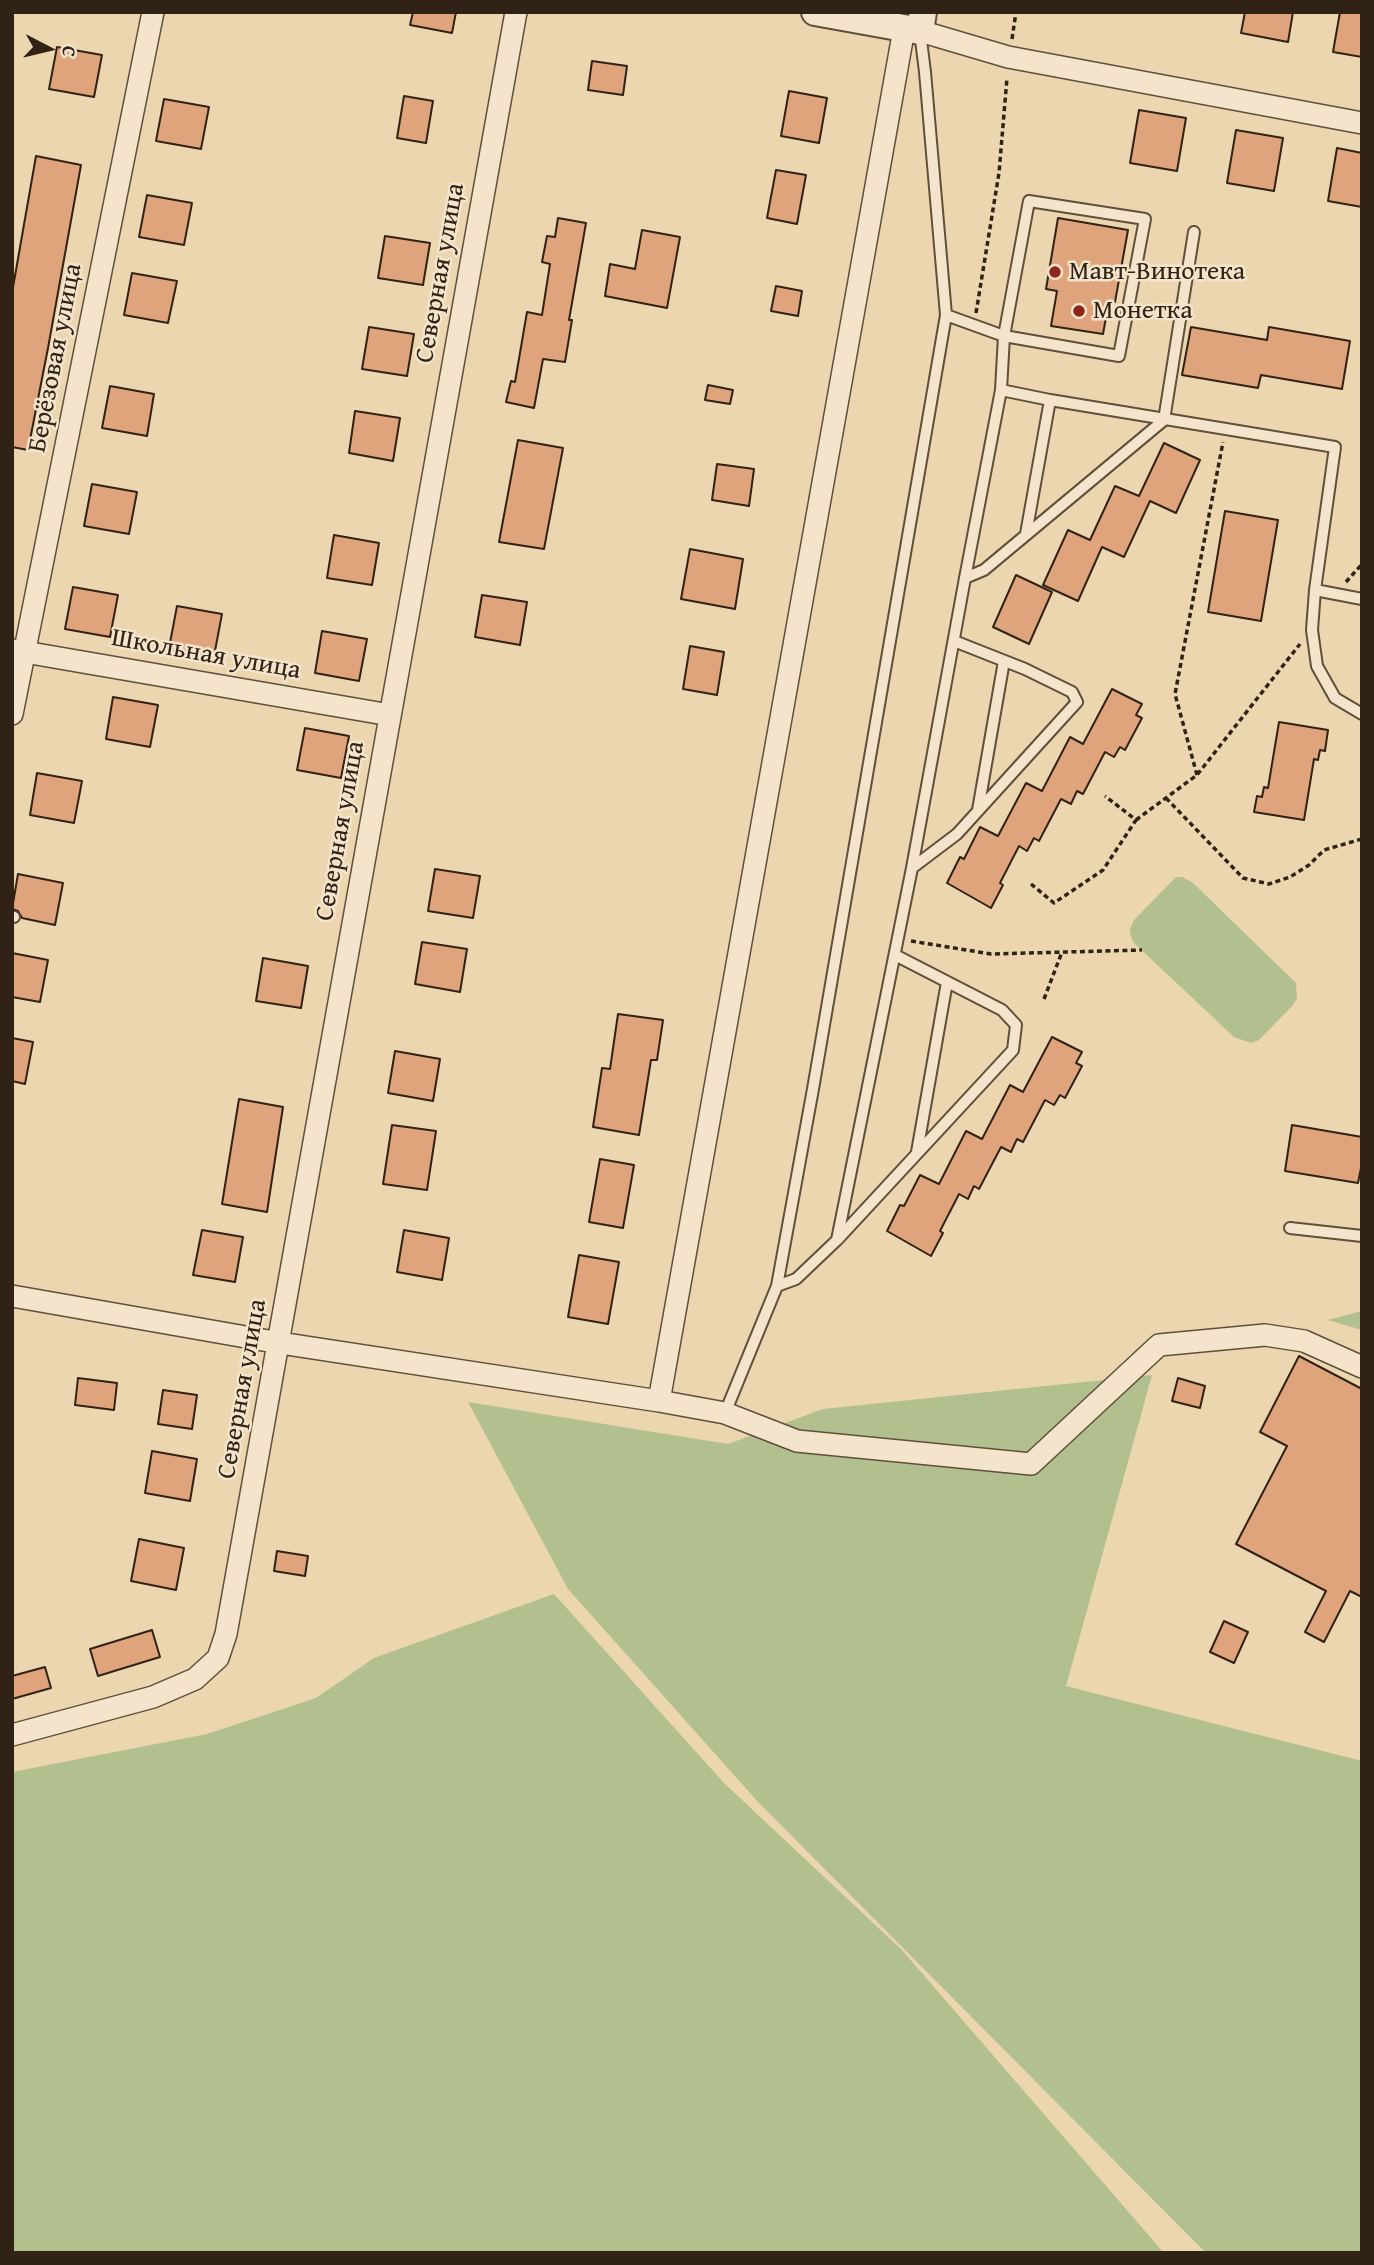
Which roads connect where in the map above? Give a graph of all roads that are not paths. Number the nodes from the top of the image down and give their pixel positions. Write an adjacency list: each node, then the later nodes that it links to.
1 (153, 12): 17 (street, Берёзовая улица)
2 (516, 12): 21 (street, Северная улица)
3 (815, 12): 4 (street)
4 (916, 24): 5 (street); 7 (lane); 34 (street)
5 (1362, 123)
6 (1195, 232): 11 (lane)
7 (946, 315): 8 (lane); 30 (lane)
8 (1004, 336): 8 (lane); 9 (lane)
9 (1001, 390): 10 (lane); 13 (lane)
10 (1050, 400): 11 (lane); 12 (lane)
11 (1164, 420): 12 (lane); 14 (lane)
12 (1026, 534): 13 (lane)
13 (965, 578): 16 (lane)
14 (1315, 590): 15 (lane); 20 (lane)
15 (1362, 599)
16 (954, 641): 18 (lane); 23 (lane)
17 (19, 651): 19 (street, Берёзовая улица); 21 (street, Школьная улица)
18 (1004, 661): 22 (lane); 22 (lane)
19 (12, 714)
20 (1362, 714)
21 (390, 715): 32 (street, Северная улица)
22 (977, 811): 23 (lane)
23 (912, 868): 24 (lane)
24 (895, 956): 25 (lane); 29 (lane)
25 (947, 982): 26 (lane); 26 (lane)
26 (917, 1154): 29 (lane)
27 (1290, 1228): 28 (lane)
28 (1362, 1236)
29 (837, 1240): 30 (lane)
30 (777, 1286): 35 (lane)
31 (12, 1296): 32 (street)
32 (280, 1343): 34 (street); 36 (street, Северная улица)
33 (1362, 1367): 35 (street)
34 (659, 1401): 35 (street)
35 (725, 1413)
36 (12, 1735)

